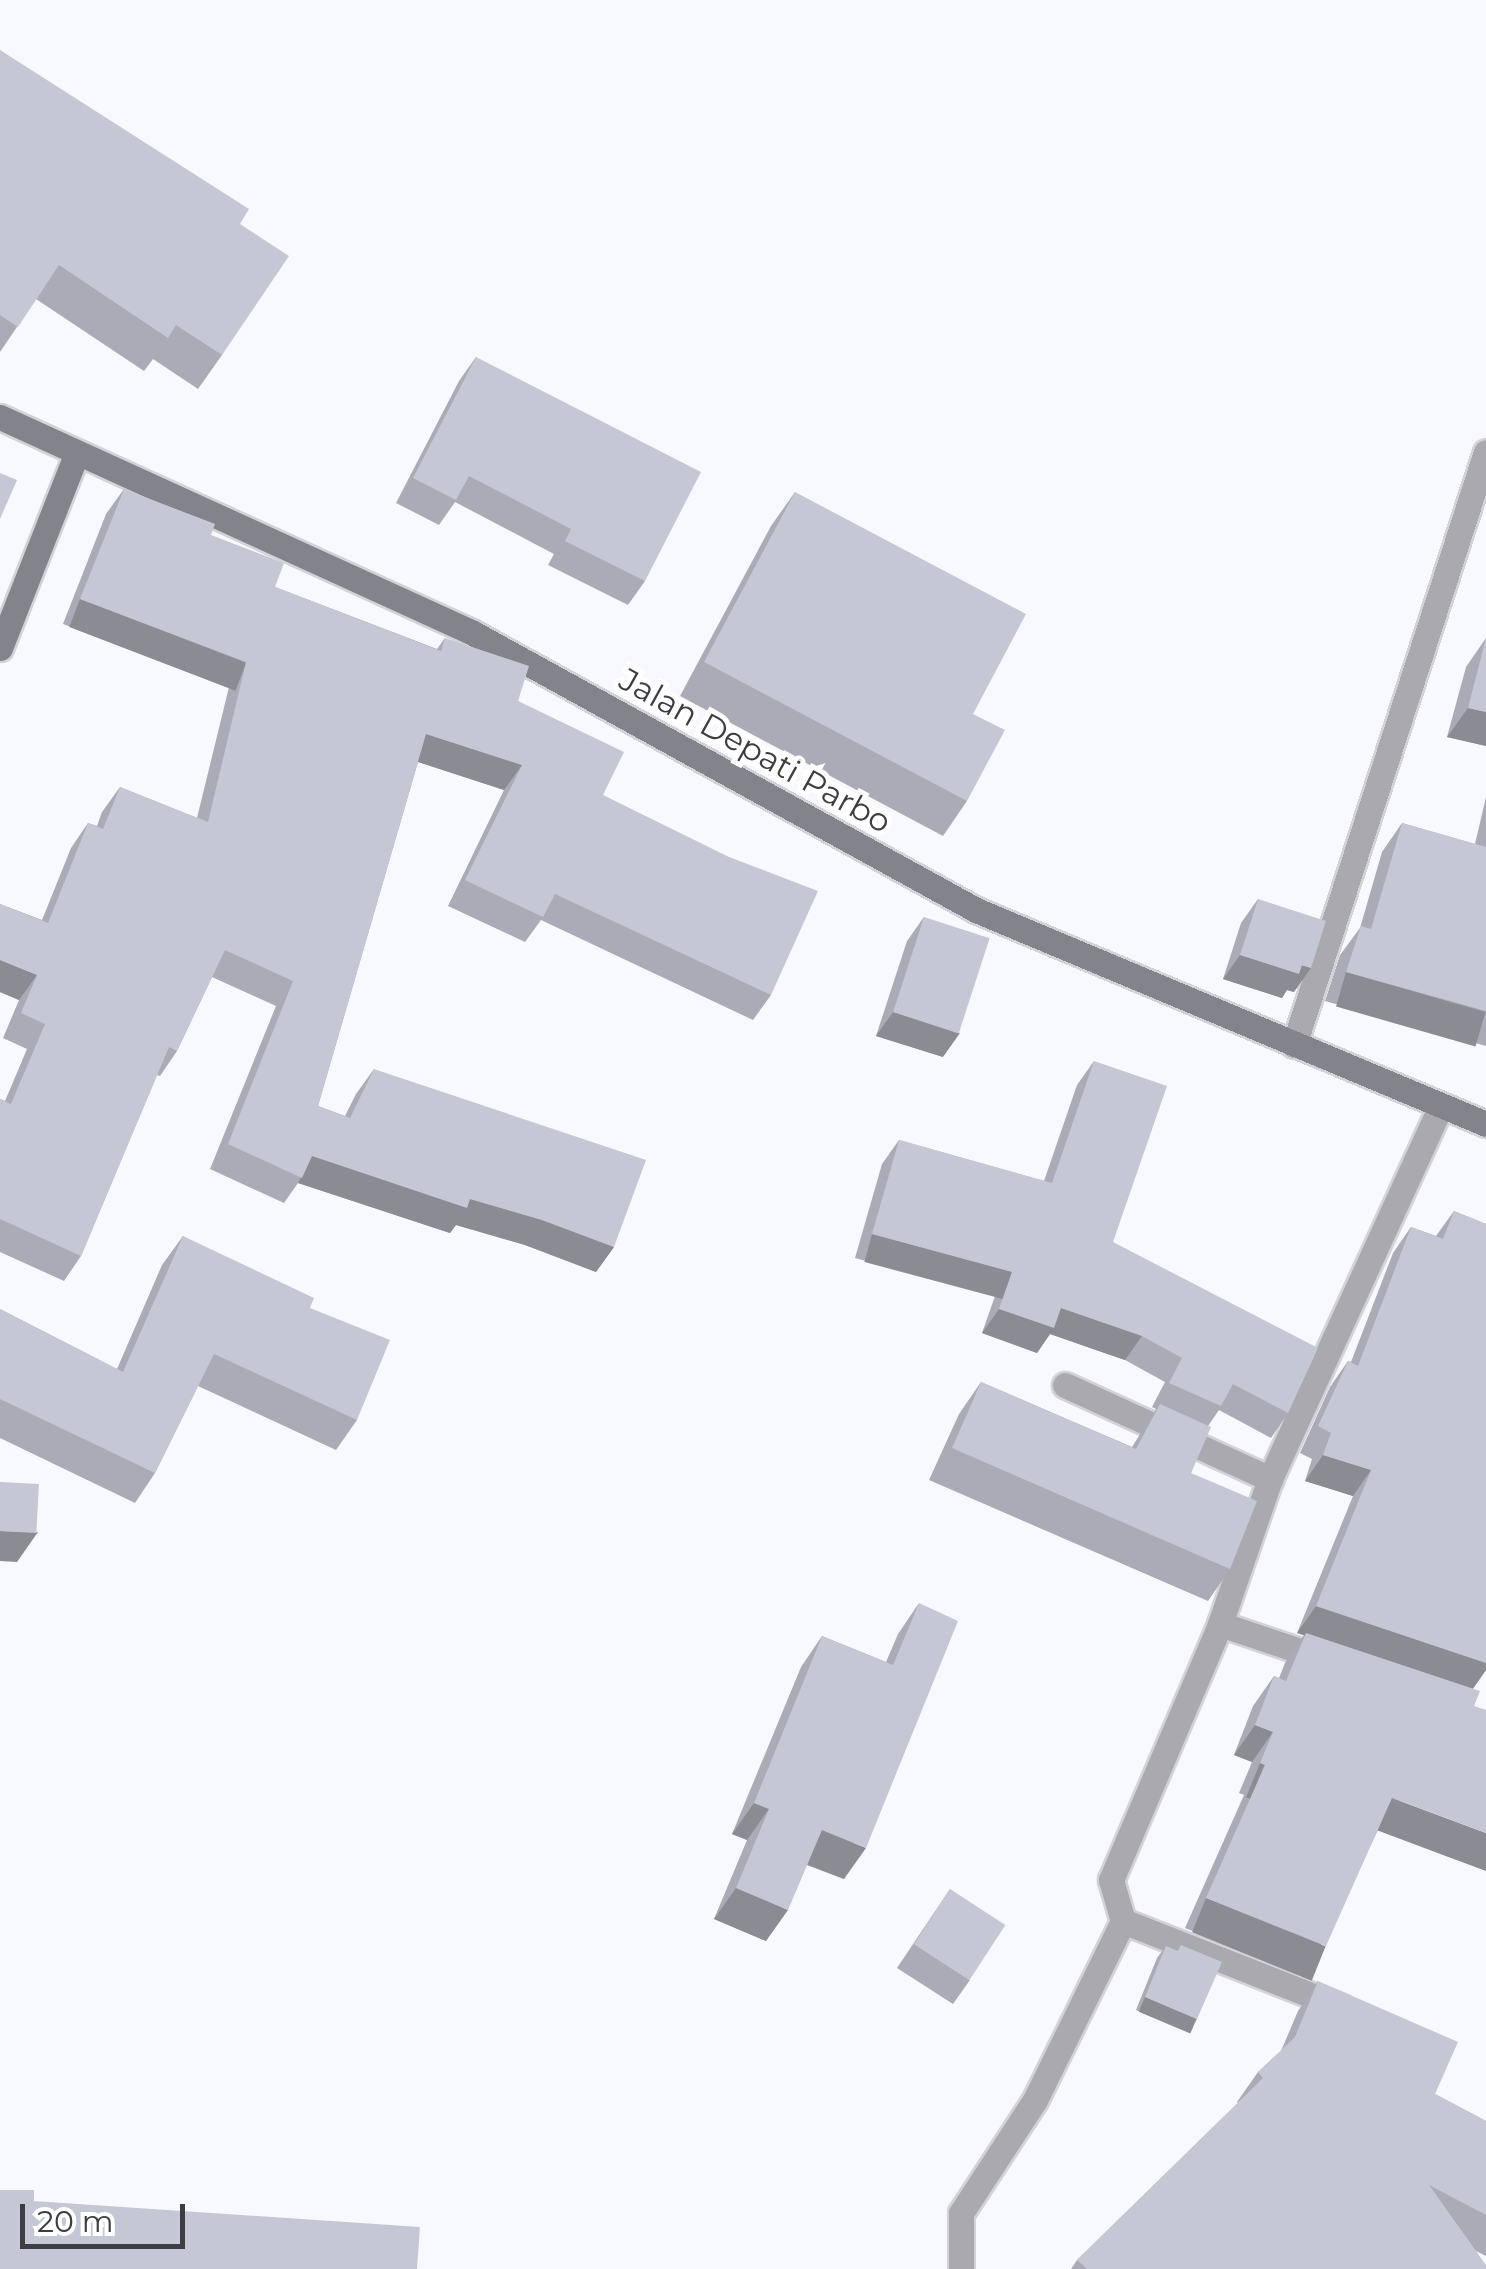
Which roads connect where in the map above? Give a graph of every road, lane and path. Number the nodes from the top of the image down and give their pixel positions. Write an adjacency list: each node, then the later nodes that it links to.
1 (0, 417): 3 (street, Jalan Depati Parbo)
2 (1486, 452): 5 (street)
3 (76, 455): 4 (street); 5 (street, Jalan Depati Parbo)
4 (0, 648)
5 (1294, 1045): 6 (street, Jalan Depati Parbo)
6 (1441, 1106): 7 (street, Jalan Depati Parbo); 9 (street)
7 (1486, 1124)
8 (1065, 1385): 9 (street)
9 (1270, 1479): 10 (street)
10 (1220, 1624): 11 (street); 12 (street)
11 (1344, 1666)
12 (1123, 1921): 13 (street); 14 (street)
13 (1368, 2018)
14 (961, 2269)

